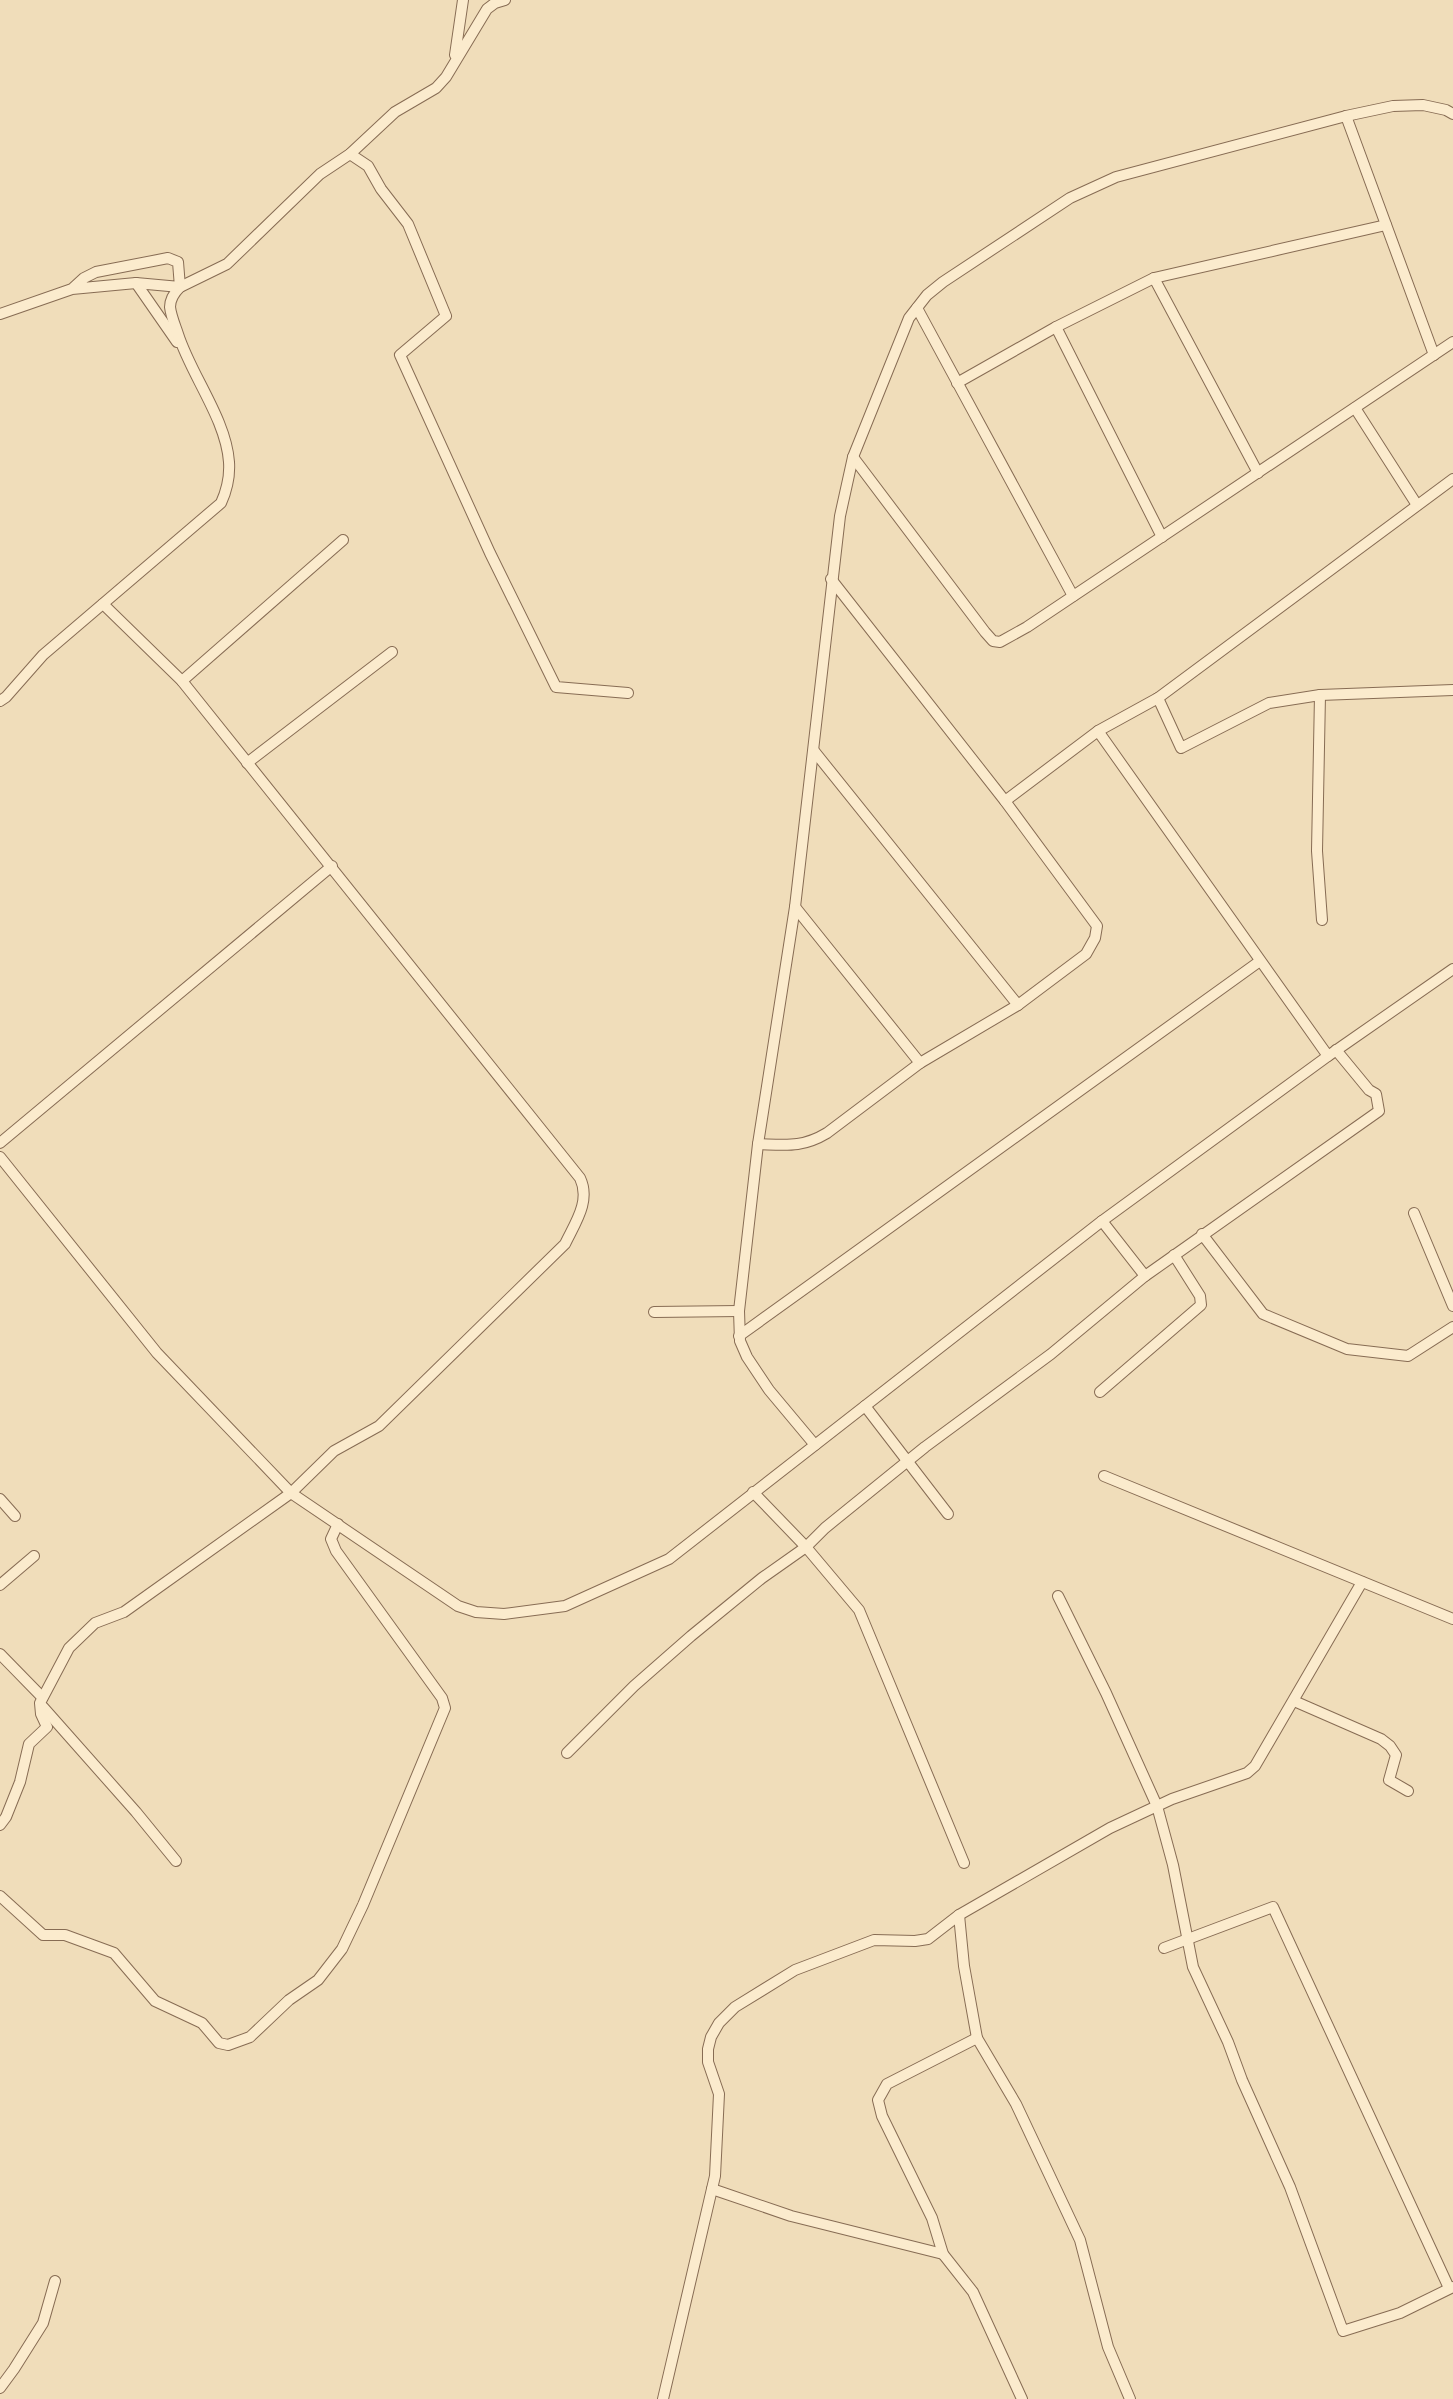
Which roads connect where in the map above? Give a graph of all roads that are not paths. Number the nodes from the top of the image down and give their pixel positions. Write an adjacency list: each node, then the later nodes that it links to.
1 (463, 0): 3 (street)
2 (505, 0): 3 (street)
3 (454, 62): 6 (street)
4 (1453, 114): 5 (street)
5 (1346, 116): 7 (street); 12 (street)
6 (350, 154): 10 (street); 32 (street)
7 (1386, 225): 8 (street); 17 (street)
8 (1154, 278): 14 (street); 21 (street)
9 (136, 283): 10 (street); 11 (street); 16 (street)
10 (180, 287): 11 (street); 16 (street)
11 (72, 289): 13 (street)
12 (917, 308): 18 (street); 20 (street)
13 (0, 314)
14 (1056, 327): 18 (street); 24 (street)
15 (1453, 342): 17 (street)
16 (184, 353): 28 (street)
17 (1434, 355): 19 (street)
18 (957, 383): 27 (street)
19 (1354, 408): 21 (street); 23 (street)
20 (854, 457): 26 (street); 27 (street)
21 (1258, 473): 24 (street)
22 (1453, 479): 23 (street)
23 (1417, 505): 34 (street)
24 (1162, 537): 27 (street)
25 (343, 540): 30 (street)
26 (831, 579): 37 (street); 39 (street)
27 (1073, 596)
28 (103, 604): 30 (street); 35 (street)
29 (392, 652): 38 (street)
30 (182, 681): 38 (street)
31 (1453, 690): 33 (street)
32 (628, 693)
33 (1320, 694): 34 (street); 42 (street)
34 (1158, 698): 36 (street)
35 (0, 700)
36 (1098, 731): 39 (street); 43 (street)
37 (814, 751): 41 (street); 45 (street)
38 (247, 763): 40 (street)
39 (1005, 801): 45 (street)
40 (332, 866): 48 (street); 67 (street)
41 (795, 907): 47 (street); 49 (street)
42 (1322, 920)
43 (1260, 961): 46 (street); 60 (street)
44 (1453, 969): 46 (street)
45 (1018, 1005): 47 (street)
46 (1332, 1053): 52 (street); 53 (street)
47 (920, 1063): 49 (street)
48 (0, 1143)
49 (758, 1144): 57 (street)
50 (0, 1157): 67 (street)
51 (1414, 1213): 56 (street)
52 (1102, 1221): 55 (street); 62 (street)
53 (1202, 1234): 54 (street); 59 (street)
54 (1174, 1255): 55 (street); 61 (street)
55 (1144, 1276): 64 (street)
56 (1453, 1305)
57 (739, 1311): 58 (street); 60 (street)
58 (654, 1312)
59 (1453, 1327)
60 (739, 1336): 63 (street)
61 (1100, 1392)
62 (865, 1406): 63 (street); 64 (street)
63 (815, 1445): 66 (street)
64 (908, 1461): 69 (street); 72 (street)
65 (1104, 1476): 74 (street)
66 (753, 1492): 71 (street); 72 (street)
67 (291, 1493): 71 (street); 79 (street)
68 (0, 1499): 70 (street)
69 (948, 1514)
70 (15, 1516)
71 (338, 1524): 87 (street)
72 (806, 1547): 81 (street); 86 (street)
73 (34, 1556): 75 (street)
74 (1362, 1582): 77 (street); 80 (street)
75 (0, 1585)
76 (1059, 1596): 83 (street)
77 (1453, 1619)
78 (0, 1654): 79 (street)
79 (41, 1700): 84 (street); 85 (street)
80 (1294, 1701): 82 (street); 83 (street)
81 (567, 1753)
82 (1408, 1791)
83 (1157, 1806): 88 (street); 89 (street)
84 (0, 1825)
85 (176, 1862)
86 (964, 1863)
87 (0, 1896)
88 (959, 1915): 91 (street); 92 (street)
89 (1186, 1939): 90 (street); 95 (street); 95 (street)
90 (1164, 1948)
91 (977, 2038): 93 (street); 99 (street)
92 (712, 2189): 93 (street); 97 (street)
93 (943, 2254): 98 (street)
94 (55, 2281): 96 (street)
95 (1451, 2288)
96 (0, 2388)
97 (663, 2399)
98 (1022, 2399)
99 (1130, 2399)

